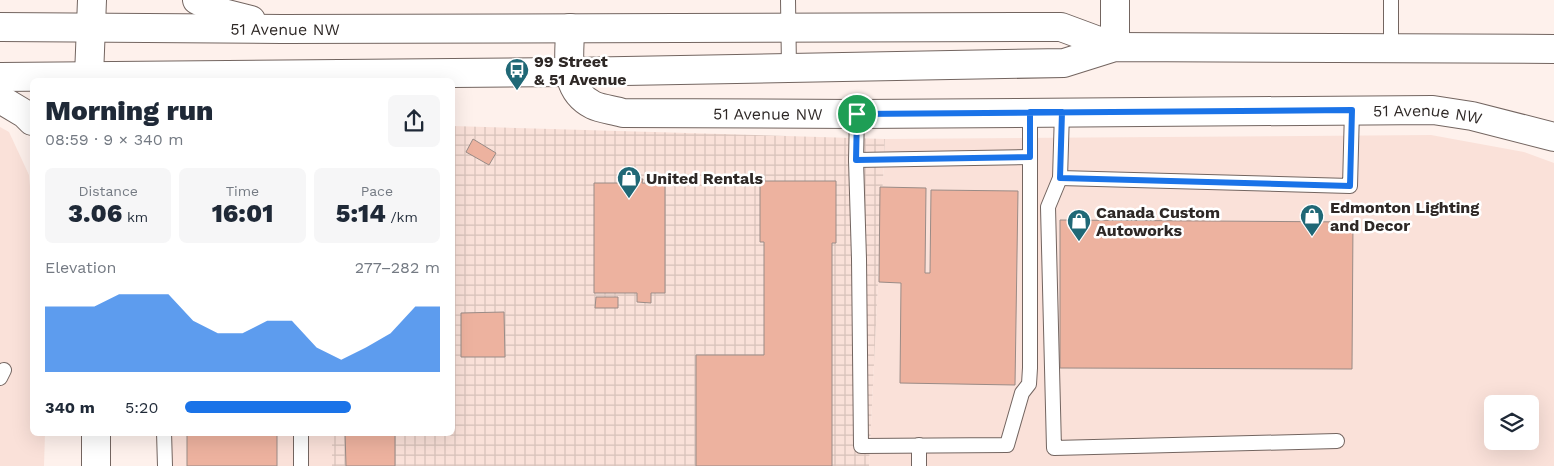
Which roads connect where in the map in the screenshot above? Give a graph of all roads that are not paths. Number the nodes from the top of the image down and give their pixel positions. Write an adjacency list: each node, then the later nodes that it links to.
1 (92, 0): 7 (main road)
2 (197, 0): 8 (main road)
3 (788, 0): 10 (lane)
4 (1115, 0): 11 (main road)
5 (1391, 0): 12 (lane)
6 (0, 27): 7 (main road, 51 Avenue NW)
7 (91, 27): 8 (main road, 51 Avenue NW); 18 (main road)
8 (282, 28): 9 (main road, 51 Avenue NW)
9 (570, 28): 10 (main road, 51 Avenue NW); 15 (main road, 51 Avenue NW)
10 (789, 28): 11 (main road, 51 Avenue NW); 14 (lane)
11 (1115, 47): 12 (main road, 51 Avenue NW); 14 (main road, 51 Avenue NW)
12 (1391, 48): 13 (main road, 51 Avenue NW)
13 (1553, 48)
14 (789, 68): 15 (main road, 51 Avenue NW)
15 (569, 72): 19 (main road, 51 Avenue NW); 24 (main road, 51 Avenue NW)
16 (0, 77): 17 (main road, 51 Avenue NW)
17 (45, 78)
18 (90, 78)
19 (244, 78)
20 (0, 99): 25 (main road)
21 (1352, 110): 23 (main road, 51 Avenue NW); 26 (main road, 51 Avenue NW); 29 (lane)
22 (1030, 112): 23 (main road, 51 Avenue NW); 24 (main road, 51 Avenue NW); 27 (lane)
23 (1062, 112): 29 (lane)
24 (857, 114): 28 (lane)
25 (30, 119)
26 (1554, 137)
27 (1030, 157): 28 (lane); 34 (lane)
28 (856, 160): 34 (lane)
29 (1060, 178): 33 (lane)
30 (96, 436): 35 (main road)
31 (164, 436): 36 (lane)
32 (301, 436): 37 (lane)
33 (1337, 441)
34 (919, 445): 38 (lane)
35 (96, 466)
36 (165, 466)
37 (301, 466)
38 (919, 466)

